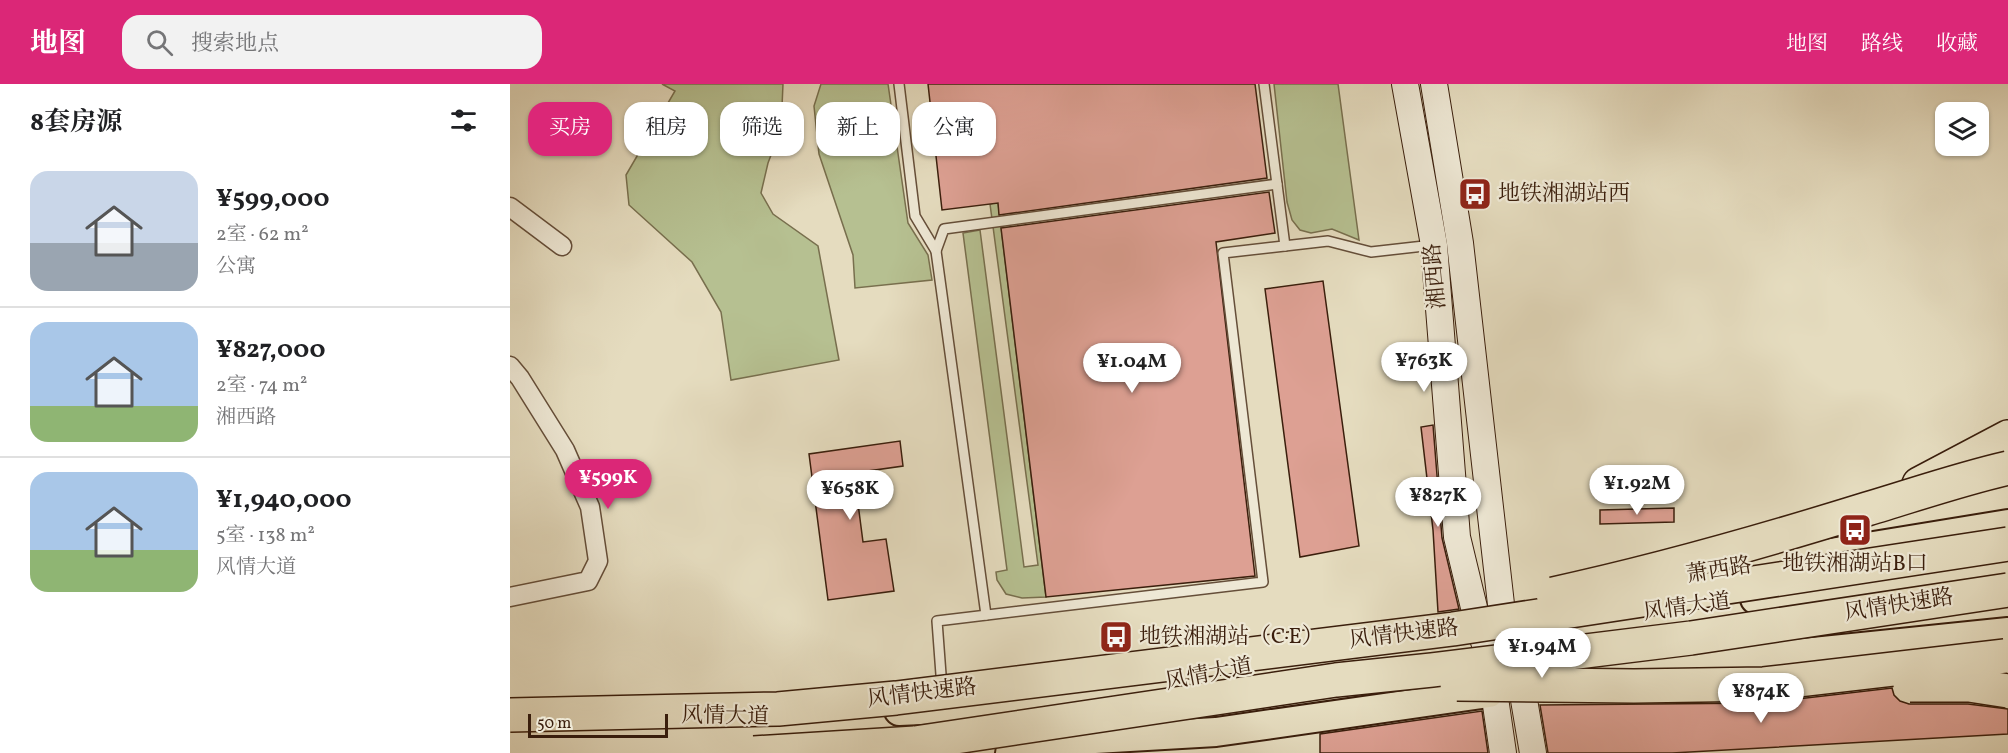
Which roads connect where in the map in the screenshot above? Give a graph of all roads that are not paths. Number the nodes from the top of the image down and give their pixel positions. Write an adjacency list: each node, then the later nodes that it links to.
1 (899, 84): 10 (lane)
2 (1264, 84): 5 (lane)
3 (1406, 84): 7 (street, 湘西路)
4 (1434, 84): 7 (street, 湘西路)
5 (1277, 184): 9 (lane); 10 (lane)
6 (510, 207): 8 (street)
7 (1447, 244): 9 (lane); 23 (street, 湘西路); 23 (street, 湘西路)
8 (562, 246)
9 (1285, 246): 22 (lane)
10 (936, 251): 22 (lane)
11 (510, 366): 21 (street)
12 (2008, 437): 14 (highway, bridge)
13 (2008, 468): 14 (highway, bridge)
14 (1868, 510): 27 (highway, bridge)
15 (2008, 524): 16 (main road, 萧西路)
16 (1918, 538): 18 (main road); 23 (main road, 萧西路)
17 (2008, 544): 27 (highway, 风情快速路, bridge)
18 (2008, 556)
19 (2008, 565): 23 (main road, 风情大道)
20 (2008, 590): 28 (highway, 风情快速路, bridge)
21 (510, 597)
22 (986, 615): 33 (lane)
23 (1490, 616): 26 (street, 湘西路); 33 (main road, 风情大道)
24 (2008, 632): 30 (main road)
25 (2008, 655): 29 (highway, bridge)
26 (1499, 656): 30 (street, 湘西路); 32 (street, 湘西路); 35 (main road)
27 (1146, 666): 34 (highway, 风情快速路, bridge)
28 (1336, 680): 29 (highway, bridge); 36 (highway, 风情快速路, bridge)
29 (1764, 684): 31 (highway, bridge)
30 (1522, 688): 32 (main road); 39 (street, 湘西路)
31 (2008, 691)
32 (1494, 693): 35 (main road); 38 (street, 湘西路)
33 (944, 709): 34 (main road, 风情大道)
34 (510, 717)
35 (1078, 740): 37 (main road)
36 (754, 753)
37 (1010, 753)
38 (1503, 753)
39 (1533, 753)

